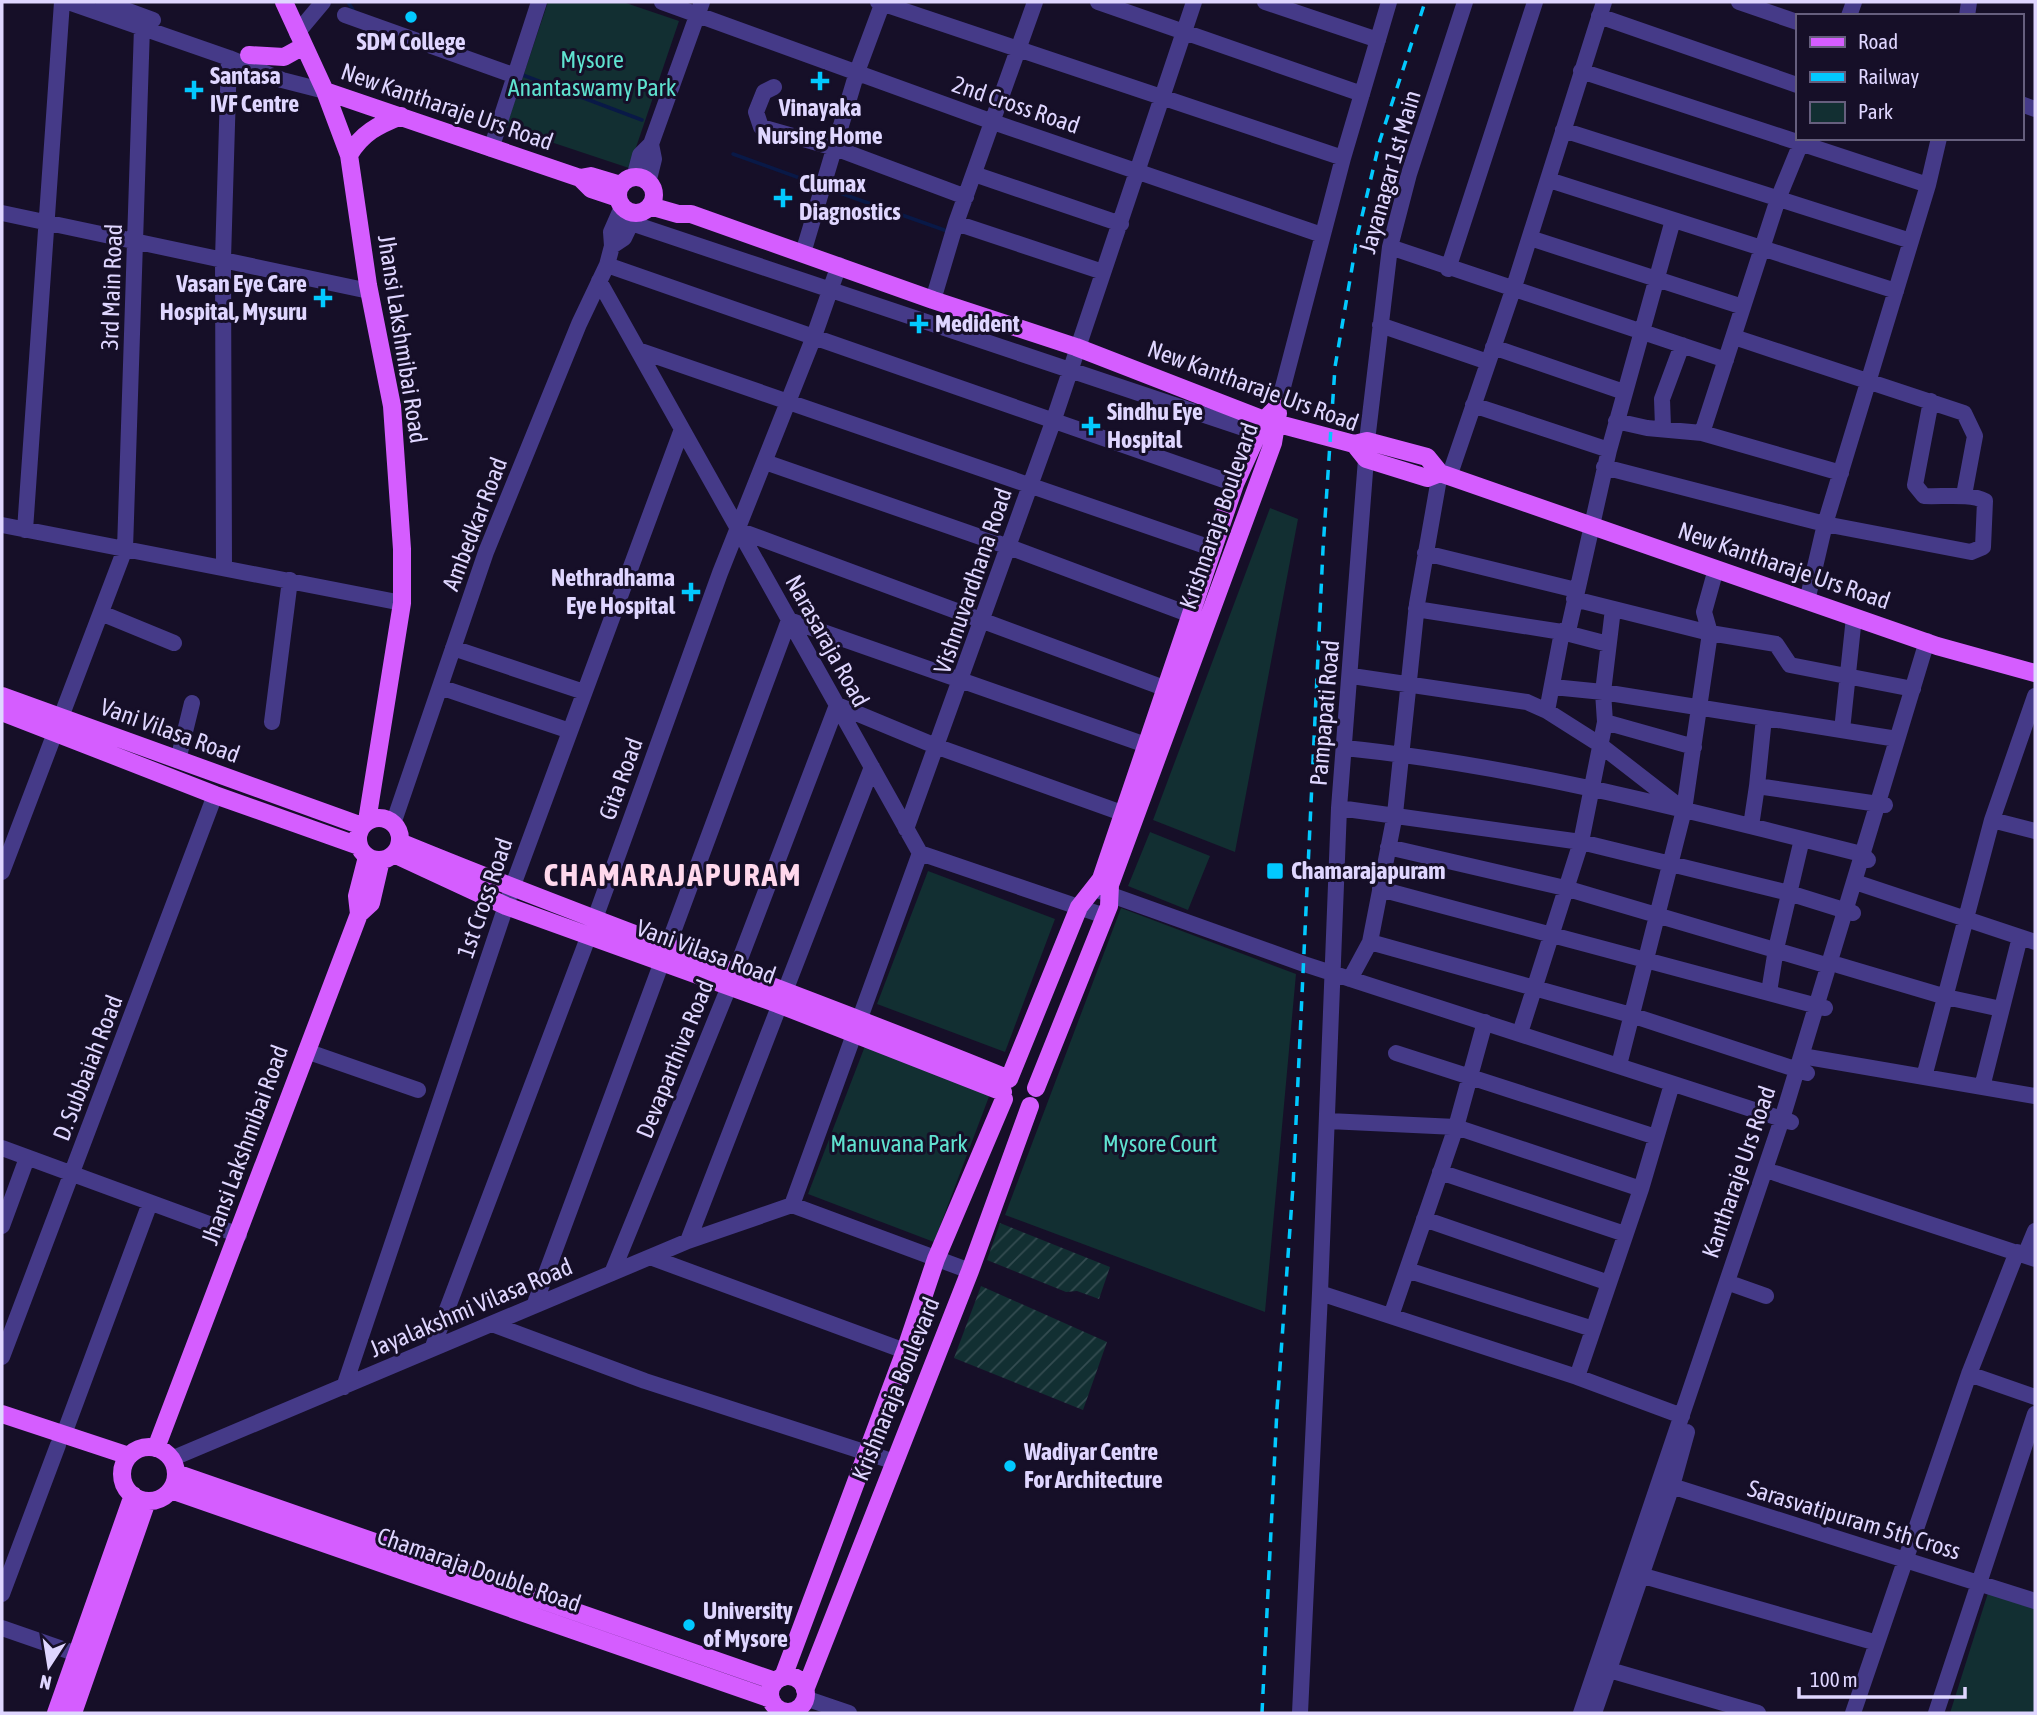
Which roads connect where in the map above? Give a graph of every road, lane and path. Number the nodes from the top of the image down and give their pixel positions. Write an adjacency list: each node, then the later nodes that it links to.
1 (62, 2): 56 (street)
2 (68, 2): 22 (street)
3 (104, 2): 27 (street)
4 (284, 2): 24 (main road, Jhansi Lakshmibai Road)
5 (323, 2): 24 (street)
6 (538, 2): 31 (street)
7 (662, 2): 17 (street, 2nd Cross Road)
8 (881, 2): 26 (street); 30 (street)
9 (1035, 2): 26 (street)
10 (1098, 2): 18 (street)
11 (1194, 2): 23 (street, Vishnuvardhana Road)
12 (1265, 2): 25 (street)
13 (1389, 2): 25 (street)
14 (1465, 2): 63 (street, Jayanagar 1st Main)
15 (1535, 2): 69 (street)
16 (1742, 2): 21 (street)
17 (699, 7): 30 (street, 2nd Cross Road); 52 (street, Ambedkar Road)
18 (1144, 9): 23 (street)
19 (1602, 9): 29 (street); 33 (street)
20 (345, 15): 31 (street)
21 (1796, 22)
22 (142, 27): 28 (street); 61 (street, 3rd Main Road)
23 (1184, 32): 36 (street); 37 (street, Vishnuvardhana Road)
24 (300, 40): 27 (main road); 35 (main road, Jhansi Lakshmibai Road)
25 (1378, 40): 36 (street)
26 (1019, 48): 37 (street); 39 (street)
27 (248, 55): 32 (street)
28 (229, 58): 32 (street); 66 (street)
29 (1581, 71): 40 (street); 42 (street)
30 (858, 72): 39 (street, 2nd Cross Road); 43 (street)
31 (512, 80): 44 (street)
32 (299, 82): 35 (street, New Kantharaje Urs Road)
33 (1796, 85)
34 (774, 87): 43 (street)
35 (325, 91): 38 (main road, New Kantharaje Urs Road); 45 (main road, Jhansi Lakshmibai Road)
36 (1362, 94): 46 (street)
37 (1162, 97): 46 (street); 47 (street, Vishnuvardhana Road)
38 (401, 116): 44 (main road, New Kantharaje Urs Road); 45 (main road)
39 (993, 122): 47 (street, 2nd Cross Road); 48 (street)
40 (1563, 130): 49 (street); 53 (street)
41 (1939, 140): 50 (street)
42 (1801, 142): 50 (street); 53 (street)
43 (835, 148): 51 (street); 65 (street)
44 (491, 149): 52 (main road, New Kantharaje Urs Road)
45 (349, 155): 75 (main road, Jhansi Lakshmibai Road)
46 (1343, 158): 59 (street)
47 (1136, 171): 58 (street, Vishnuvardhana Road); 59 (street, 2nd Cross Road)
48 (974, 174): 51 (street); 58 (street)
49 (1549, 180): 55 (street); 60 (street)
50 (1928, 185): 62 (street)
51 (966, 197): 57 (street)
52 (635, 198): 65 (main road, New Kantharaje Urs Road); 67 (street, Ambedkar Road); 73 (street)
53 (1779, 198): 62 (street); 64 (street)
54 (2, 213): 56 (street)
55 (1673, 220): 64 (street); 71 (street)
56 (45, 221): 61 (street); 112 (street)
57 (957, 223): 70 (street); 77 (street)
58 (1121, 224): 70 (street, Vishnuvardhana Road)
59 (1322, 235): 94 (street)
60 (1530, 238): 71 (street); 74 (street)
61 (136, 240): 66 (street); 115 (street, 3rd Main Road)
62 (1911, 241): 76 (street)
63 (1390, 247): 69 (street); 79 (street, Jayanagar 1st Main)
64 (1762, 248): 76 (street); 78 (street)
65 (803, 253): 68 (main road, New Kantharaje Urs Road)
66 (223, 259): 75 (street); 118 (street)
67 (607, 265): 72 (street, Ambedkar Road); 82 (street)
68 (839, 265): 73 (street, Gita Road); 77 (main road, New Kantharaje Urs Road)
69 (1448, 269): 74 (street)
70 (1103, 272): 84 (street, Vishnuvardhana Road)
71 (1656, 279): 78 (street); 80 (street)
72 (599, 281): 85 (street, Narasaraja Road); 136 (street, Ambedkar Road)
73 (831, 288): 82 (street, Gita Road); 88 (street)
74 (1513, 290): 80 (street); 86 (street)
75 (369, 291): 123 (main road, Jhansi Lakshmibai Road)
76 (1896, 291): 89 (street)
77 (933, 300): 84 (main road, New Kantharaje Urs Road)
78 (1743, 307): 81 (street)
79 (1380, 325): 86 (street); 100 (street, Jayanagar 1st Main)
80 (1642, 332): 83 (street); 90 (street)
81 (1734, 337): 87 (street); 89 (street)
82 (813, 339): 91 (street, Gita Road); 96 (street)
83 (1682, 345): 87 (street); 97 (street)
84 (1076, 347): 88 (street, Vishnuvardhana Road); 94 (main road, New Kantharaje Urs Road)
85 (638, 350): 91 (street); 98 (street, Narasaraja Road)
86 (1490, 355): 90 (street); 93 (street)
87 (1726, 360): 99 (street)
88 (1070, 368): 94 (street); 96 (street, Vishnuvardhana Road)
89 (1869, 381): 92 (street); 104 (street)
90 (1624, 392): 95 (street)
91 (789, 400): 102 (street, Gita Road); 106 (street)
92 (1931, 401): 108 (street); 108 (street)
93 (1473, 405): 101 (street); 105 (street)
94 (1270, 421): 100 (main road, New Kantharaje Urs Road); 107 (main road, Krishnaraja Boulevard); 196 (main road, Krishnaraja Boulevard)
95 (1616, 421): 97 (street); 101 (street)
96 (1053, 422): 106 (street, Vishnuvardhana Road); 107 (street)
97 (1663, 427): 99 (street)
98 (682, 429): 113 (street, Narasaraja Road); 146 (street, 1st Cross Road)
99 (1703, 433): 104 (street)
100 (1362, 448): 105 (main road, New Kantharaje Urs Road); 138 (street, Pampapati Road)
101 (1609, 450): 103 (street)
102 (765, 462): 113 (street, Gita Road); 114 (street)
103 (1605, 467): 109 (street); 111 (street)
104 (1841, 473): 109 (street)
105 (1444, 475): 111 (main road, New Kantharaje Urs Road); 117 (street)
106 (1031, 484): 114 (street, Vishnuvardhana Road); 116 (street)
107 (1235, 484): 116 (main road, Krishnaraja Boulevard)
108 (1964, 495): 109 (street)
109 (1825, 524): 122 (street)
110 (2, 525): 112 (street)
111 (1591, 526): 119 (main road, New Kantharaje Urs Road); 121 (street)
112 (25, 530): 115 (street)
113 (738, 530): 129 (street, Narasaraja Road); 130 (street); 204 (street, Gita Road)
114 (1009, 547): 127 (street); 130 (street, Vishnuvardhana Road)
115 (125, 549): 118 (street); 126 (street, 3rd Main Road)
116 (1214, 549): 127 (main road, Krishnaraja Boulevard)
117 (1425, 553): 121 (street); 124 (street)
118 (224, 567): 120 (street)
119 (1716, 569): 122 (main road, New Kantharaje Urs Road); 132 (street)
120 (290, 580): 123 (street); 156 (street)
121 (1575, 595): 125 (street); 131 (street)
122 (1807, 601): 128 (main road, New Kantharaje Urs Road)
123 (402, 603): 179 (main road, Jhansi Lakshmibai Road)
124 (1416, 609): 131 (street); 141 (street)
125 (1613, 609): 132 (street); 134 (street)
126 (101, 613): 133 (street); 158 (street, 3rd Main Road)
127 (1191, 615): 144 (main road, Krishnaraja Boulevard)
128 (1854, 617): 135 (main road, New Kantharaje Urs Road); 139 (street)
129 (789, 620): 140 (street); 151 (street, Narasaraja Road); 209 (street)
130 (982, 623): 140 (street, Vishnuvardhana Road); 144 (street)
131 (1562, 632): 134 (street); 143 (street)
132 (1710, 633): 139 (street); 152 (street)
133 (174, 643)
134 (1608, 644): 147 (street)
135 (1932, 644): 137 (main road, New Kantharaje Urs Road); 145 (street, Kantharaje Urs Road); 173 (street, Kantharaje Urs Road)
136 (453, 648): 142 (street, Ambedkar Road); 146 (street)
137 (2035, 673)
138 (1352, 676): 141 (street); 166 (street, Pampapati Road)
139 (1847, 676): 145 (street); 159 (street)
140 (962, 679): 163 (street); 164 (street, Vishnuvardhana Road)
141 (1409, 684): 153 (street); 167 (street)
142 (440, 687): 160 (street); 180 (street, Ambedkar Road)
143 (1553, 687): 147 (street); 153 (street)
144 (1164, 688): 163 (main road, Krishnaraja Boulevard)
145 (1913, 689): 161 (street, Kantharaje Urs Road)
146 (584, 692): 160 (street, 1st Cross Road)
147 (1603, 692): 152 (street); 157 (street)
148 (2, 696): 158 (main road, Vani Vilasa Road)
149 (2035, 696): 178 (street)
150 (192, 703): 168 (street)
151 (837, 705): 164 (street); 169 (street, Narasaraja Road); 213 (street, Devaparthiva Road)
152 (1700, 708): 155 (street); 165 (street)
153 (1547, 711): 162 (street)
154 (2, 712): 158 (main road, Vani Vilasa Road)
155 (1764, 718): 159 (street); 170 (street)
156 (272, 722)
157 (1605, 722): 162 (street); 165 (street)
158 (58, 725): 168 (main road, Vani Vilasa Road); 172 (main road, Vani Vilasa Road); 191 (street, 3rd Main Road)
159 (1842, 730): 161 (street)
160 (570, 731): 193 (street, 1st Cross Road)
161 (1897, 739): 173 (street, Kantharaje Urs Road)
162 (1599, 744): 171 (street); 175 (street)
163 (1146, 745): 176 (main road, Krishnaraja Boulevard)
164 (938, 747): 176 (street); 182 (street, Vishnuvardhana Road)
165 (1694, 747): 175 (street)
166 (1345, 748): 167 (street); 174 (street, Pampapati Road)
167 (1403, 754): 171 (street); 177 (street)
168 (178, 760): 179 (main road, Vani Vilasa Road)
169 (872, 767): 182 (street, Narasaraja Road); 217 (street)
170 (1757, 786): 173 (street); 181 (street)
171 (1589, 788): 175 (street); 185 (street)
172 (215, 795): 187 (main road, Vani Vilasa Road); 245 (street, D. Subbaiah Road)
173 (1881, 804): 189 (street, Kantharaje Urs Road)
174 (1339, 808): 177 (street); 212 (street, Pampapati Road)
175 (1684, 810): 181 (street); 190 (street)
176 (1122, 813): 196 (main road, Krishnaraja Boulevard)
177 (1395, 814): 185 (street); 186 (street)
178 (1992, 820): 183 (street); 203 (street)
179 (365, 823): 180 (main road, Vani Vilasa Road); 187 (main road, Jhansi Lakshmibai Road)
180 (393, 824): 187 (main road)
181 (1751, 826): 184 (street)
182 (906, 829): 188 (street, Narasaraja Road)
183 (2035, 831)
184 (1802, 839): 189 (street); 197 (street)
185 (1581, 842): 190 (street); 194 (street)
186 (1388, 847): 194 (street); 195 (street)
187 (380, 852): 193 (main road, Vani Vilasa Road); 198 (main road, Vani Vilasa Road); 225 (main road, Jhansi Lakshmibai Road)
188 (920, 853): 199 (street); 223 (street)
189 (1865, 857): 192 (street, Kantharaje Urs Road); 200 (street, Kantharaje Urs Road)
190 (1672, 863): 197 (street); 201 (street)
191 (2, 872)
192 (1861, 884): 200 (street, Kantharaje Urs Road); 203 (street)
193 (512, 888): 198 (street, 1st Cross Road); 204 (main road, Vani Vilasa Road)
194 (1565, 888): 201 (street); 205 (street)
195 (1380, 890): 205 (street); 207 (street)
196 (1101, 891): 199 (main road, Krishnaraja Boulevard); 202 (main road, Krishnaraja Boulevard); 212 (street)
197 (1789, 893): 200 (street); 208 (street)
198 (506, 906): 204 (main road, Vani Vilasa Road); 274 (street, 1st Cross Road)
199 (1079, 907): 202 (street); 234 (main road, Krishnaraja Boulevard)
200 (1849, 912): 211 (street, Kantharaje Urs Road)
201 (1659, 915): 208 (street); 210 (street)
202 (1105, 916): 236 (main road, Krishnaraja Boulevard)
203 (1966, 920): 206 (street); 218 (street)
204 (591, 927): 209 (main road, Vani Vilasa Road); 269 (street, Gita Road)
205 (1551, 934): 210 (street); 215 (street)
206 (2028, 939): 220 (street)
207 (1370, 942): 214 (street); 215 (street)
208 (1776, 949): 211 (street); 216 (street)
209 (664, 953): 213 (main road, Vani Vilasa Road); 265 (street)
210 (1646, 958): 216 (street); 221 (street)
211 (1833, 965): 218 (street); 219 (street, Kantharaje Urs Road)
212 (1331, 972): 214 (street); 237 (street, Pampapati Road)
213 (732, 979): 217 (main road, Vani Vilasa Road); 260 (street, Devaparthiva Road)
214 (1350, 979): 222 (street)
215 (1534, 989): 221 (street); 224 (street)
216 (1769, 992): 219 (street)
217 (781, 997): 223 (main road, Vani Vilasa Road); 254 (street)
218 (1946, 997): 220 (street); 230 (street)
219 (1821, 1006): 227 (street, Kantharaje Urs Road)
220 (2001, 1009): 232 (street)
221 (1631, 1016): 227 (street); 228 (street)
222 (1485, 1022): 224 (street); 229 (street)
223 (856, 1026): 234 (main road, Vani Vilasa Road); 248 (street)
224 (1520, 1033): 228 (street)
225 (306, 1051): 233 (street); 253 (main road, Jhansi Lakshmibai Road)
226 (1396, 1053): 229 (street)
227 (1804, 1064): 230 (street); 238 (street, Kantharaje Urs Road)
228 (1619, 1065): 231 (street)
229 (1470, 1077): 239 (street); 240 (street)
230 (1924, 1077): 232 (street)
231 (1672, 1084): 238 (street); 240 (street)
232 (1982, 1087): 235 (street)
233 (418, 1090)
234 (1005, 1090): 236 (main road); 236 (main road); 257 (main road, Krishnaraja Boulevard)
235 (2035, 1096)
236 (1033, 1097): 259 (main road, Krishnaraja Boulevard)
237 (1328, 1121): 239 (street); 263 (street, Pampapati Road)
238 (1787, 1121): 244 (street, Kantharaje Urs Road); 278 (street, Kantharaje Urs Road)
239 (1456, 1127): 243 (street); 246 (street)
240 (1656, 1137): 246 (street)
241 (2, 1149): 242 (street)
242 (27, 1158): 245 (street); 250 (street)
243 (1440, 1172): 249 (street); 252 (street)
244 (1775, 1173): 255 (street); 262 (street, Kantharaje Urs Road)
245 (72, 1174): 247 (street); 271 (street, D. Subbaiah Road)
246 (1641, 1189): 252 (street)
247 (150, 1203): 253 (street); 280 (street)
248 (792, 1205): 254 (street, Jayalakshmi Vilasa Road); 257 (street)
249 (1424, 1219): 258 (street); 261 (street)
250 (2, 1226)
251 (2035, 1231): 255 (street)
252 (1625, 1234): 261 (street)
253 (239, 1235): 281 (main road, Jhansi Lakshmibai Road)
254 (688, 1241): 256 (street, Jayalakshmi Vilasa Road)
255 (2026, 1256): 272 (street)
256 (650, 1257): 260 (street, Jayalakshmi Vilasa Road); 270 (street)
257 (936, 1259): 259 (street); 270 (main road, Krishnaraja Boulevard)
258 (1406, 1270): 266 (street); 268 (street)
259 (970, 1271): 283 (main road, Krishnaraja Boulevard)
260 (612, 1273): 265 (street, Jayalakshmi Vilasa Road)
261 (1609, 1283): 268 (street)
262 (1735, 1285): 264 (street); 286 (street, Kantharaje Urs Road)
263 (1320, 1293): 266 (street); 303 (street, Pampapati Road)
264 (1766, 1296)
265 (534, 1306): 267 (street, Jayalakshmi Vilasa Road)
266 (1391, 1316): 273 (street)
267 (492, 1324): 269 (street, Jayalakshmi Vilasa Road); 282 (street)
268 (1593, 1329): 273 (street)
269 (432, 1349): 274 (street, Jayalakshmi Vilasa Road)
270 (905, 1351): 282 (main road, Krishnaraja Boulevard)
271 (2, 1357)
272 (1969, 1374): 275 (street); 289 (street)
273 (1577, 1377): 278 (street)
274 (344, 1387): 285 (street, Jayalakshmi Vilasa Road)
275 (2035, 1397)
276 (2, 1414): 280 (main road)
277 (2035, 1414): 291 (street)
278 (1682, 1416): 286 (street, Kantharaje Urs Road)
279 (2, 1425): 280 (main road)
280 (61, 1439): 284 (main road); 288 (street)
281 (156, 1448): 284 (main road); 285 (main road)
282 (866, 1453): 283 (street); 298 (main road, Krishnaraja Boulevard)
283 (892, 1461): 299 (main road, Krishnaraja Boulevard)
284 (126, 1462): 287 (main road)
285 (173, 1474): 287 (main road); 298 (main road, Chamaraja Double Road)
286 (1666, 1484): 289 (street, Sarasvatipuram 5th Cross); 290 (street, Kantharaje Urs Road); 297 (street, Kantharaje Urs Road)
287 (140, 1498): 296 (main road); 301 (main road)
288 (8, 1557): 292 (street)
289 (1906, 1558): 291 (street, Sarasvatipuram 5th Cross); 295 (street)
290 (1640, 1575): 295 (street); 297 (street, Kantharaje Urs Road)
291 (1979, 1583): 293 (street, Sarasvatipuram 5th Cross); 308 (street)
292 (2, 1594)
293 (2035, 1601)
294 (2, 1628): 296 (street)
295 (1877, 1643): 307 (street)
296 (77, 1654): 300 (main road)
297 (1603, 1668): 304 (street, Kantharaje Urs Road); 305 (street, Kantharaje Urs Road); 306 (street)
298 (774, 1695): 299 (main road); 299 (main road)
299 (801, 1702): 302 (street)
300 (56, 1713)
301 (73, 1713)
302 (849, 1713)
303 (1300, 1713)
304 (1581, 1713)
305 (1594, 1713)
306 (1758, 1713)
307 (1853, 1713)
308 (1936, 1713)

